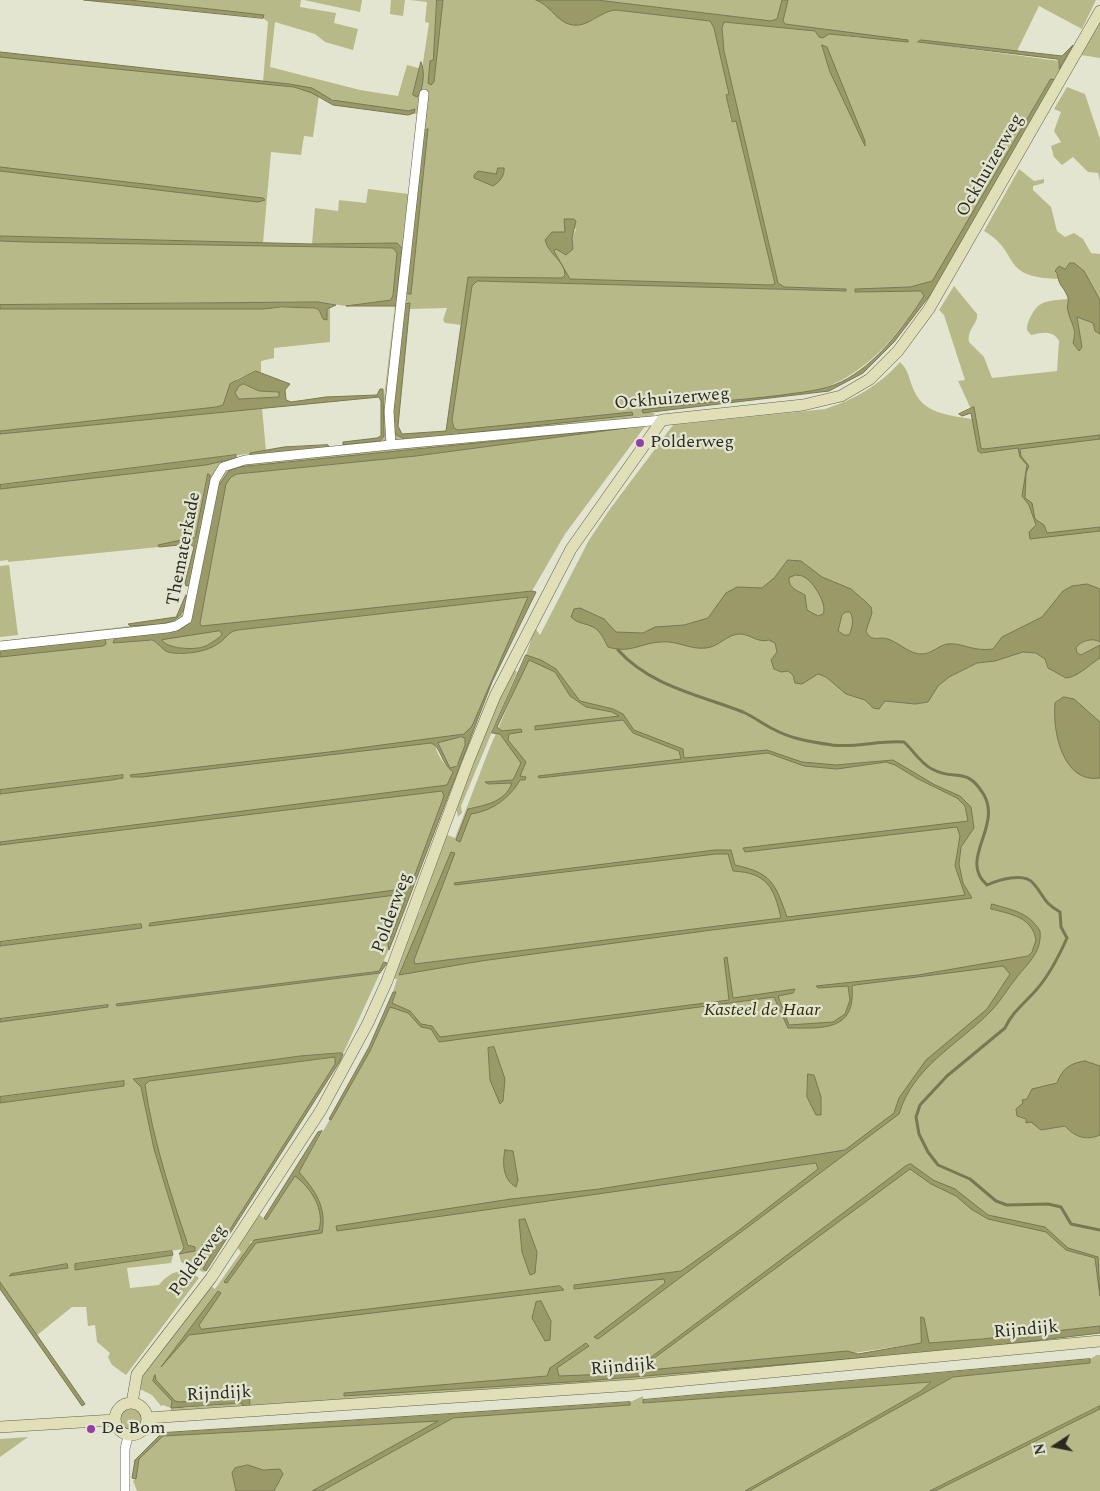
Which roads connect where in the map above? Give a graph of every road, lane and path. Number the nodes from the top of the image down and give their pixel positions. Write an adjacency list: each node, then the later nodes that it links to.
1 (1100, 11): 3 (street, Ockhuizerweg)
2 (424, 94): 4 (street)
3 (662, 420): 4 (street, Ockhuizerweg); 7 (street, Polderweg)
4 (390, 445): 5 (street, Thematerkade)
5 (0, 646)
6 (1100, 1341): 8 (street, Rijndijk)
7 (132, 1403): 8 (street); 9 (street)
8 (147, 1418): 11 (street)
9 (114, 1420): 10 (street); 11 (street)
10 (0, 1427)
11 (128, 1436): 12 (street)
12 (125, 1491)

